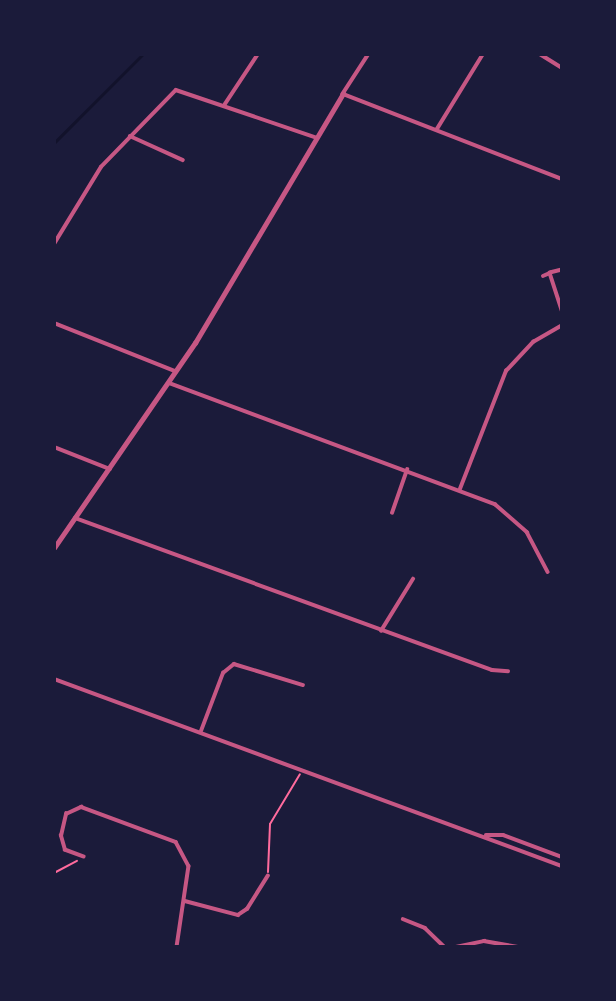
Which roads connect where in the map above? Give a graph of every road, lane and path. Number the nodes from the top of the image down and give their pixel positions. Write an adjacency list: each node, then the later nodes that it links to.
1 (258, 54): 7 (street)
2 (369, 54): 6 (street)
3 (483, 54): 8 (street)
4 (540, 54): 5 (street)
5 (562, 68)
6 (343, 94): 8 (street); 10 (street)
7 (225, 104): 9 (street); 10 (street)
8 (437, 129): 12 (street)
9 (130, 136): 11 (street); 13 (street)
10 (315, 137): 20 (street)
11 (183, 160)
12 (562, 180)
13 (54, 244)
14 (562, 270): 15 (street)
15 (550, 273): 16 (street); 17 (street)
16 (543, 275)
17 (562, 311)
18 (54, 323): 20 (street)
19 (562, 325): 25 (street)
20 (177, 372): 21 (street)
21 (169, 383): 23 (street); 24 (street)
22 (54, 447): 23 (street)
23 (110, 470): 27 (street)
24 (407, 470): 25 (street); 26 (street)
25 (460, 489): 29 (street)
26 (392, 513)
27 (75, 518): 28 (street); 31 (street)
28 (54, 548)
29 (548, 572)
30 (413, 579): 31 (street)
31 (381, 631): 32 (street)
32 (508, 671)
33 (54, 679): 35 (street)
34 (303, 685): 35 (street)
35 (201, 731): 36 (street)
36 (303, 770): 37 (street); 42 (path)
37 (484, 835): 39 (street); 40 (street)
38 (84, 857): 41 (path); 43 (street)
39 (562, 857)
40 (562, 866)
41 (54, 873)
42 (268, 876): 43 (street)
43 (185, 901): 45 (street)
44 (403, 919): 46 (street)
45 (177, 947)
46 (445, 947)
47 (456, 947): 48 (street)
48 (517, 947)

